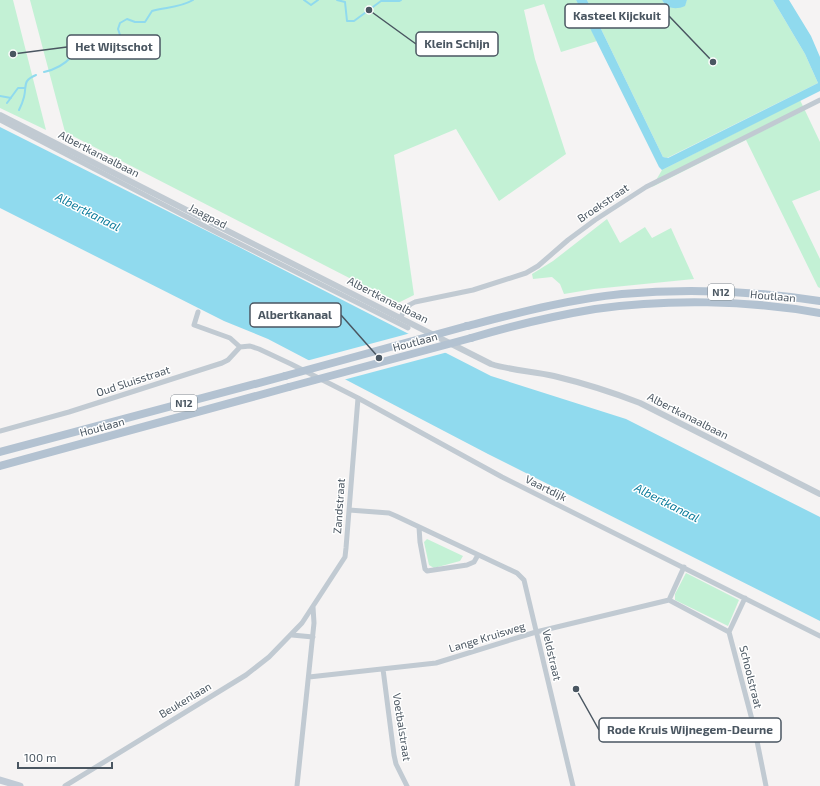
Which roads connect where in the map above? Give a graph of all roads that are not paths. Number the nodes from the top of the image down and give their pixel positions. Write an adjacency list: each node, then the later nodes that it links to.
1 (820, 100): 6 (street, Broekstraat)
2 (0, 117): 6 (street, Albertkanaalbaan); 7 (street, Jaagpad)
3 (820, 301): 11 (main road, Houtlaan / N12, bridge)
4 (198, 312): 8 (street)
5 (820, 313): 12 (main road, Houtlaan / N12, bridge)
6 (401, 317): 13 (street, Albertkanaalbaan)
7 (408, 328)
8 (240, 347): 9 (street, Vaartdijk); 10 (street, Oud Sluisstraat)
9 (358, 398): 14 (street, Zandstraat); 17 (street, Vaartdijk)
10 (0, 431)
11 (0, 452)
12 (0, 466)
13 (820, 494)
14 (349, 510): 15 (street, Veldstraat); 20 (street, Zandstraat)
15 (419, 527): 16 (street, Veldstraat); 16 (street)
16 (478, 554): 21 (street, Veldstraat)
17 (684, 567): 18 (street, Vaartdijk); 19 (street)
18 (745, 598): 22 (street); 24 (street, Vaartdijk)
19 (669, 600): 21 (street, Lange Kruisweg); 22 (street)
20 (313, 607): 23 (street, Zandstraat); 25 (street)
21 (536, 632): 26 (street, Lange Kruisweg); 33 (street, Veldstraat)
22 (729, 632): 34 (street, Schoolstraat)
23 (292, 635): 25 (street); 30 (street, Beukenlaan)
24 (820, 636)
25 (313, 637): 27 (street)
26 (383, 669): 27 (street, Lange Kruisweg); 32 (street, Voetbalstraat)
27 (308, 677): 31 (street)
28 (0, 780): 29 (main road)
29 (20, 786)
30 (64, 786)
31 (297, 786)
32 (406, 786)
33 (573, 786)
34 (766, 786)

